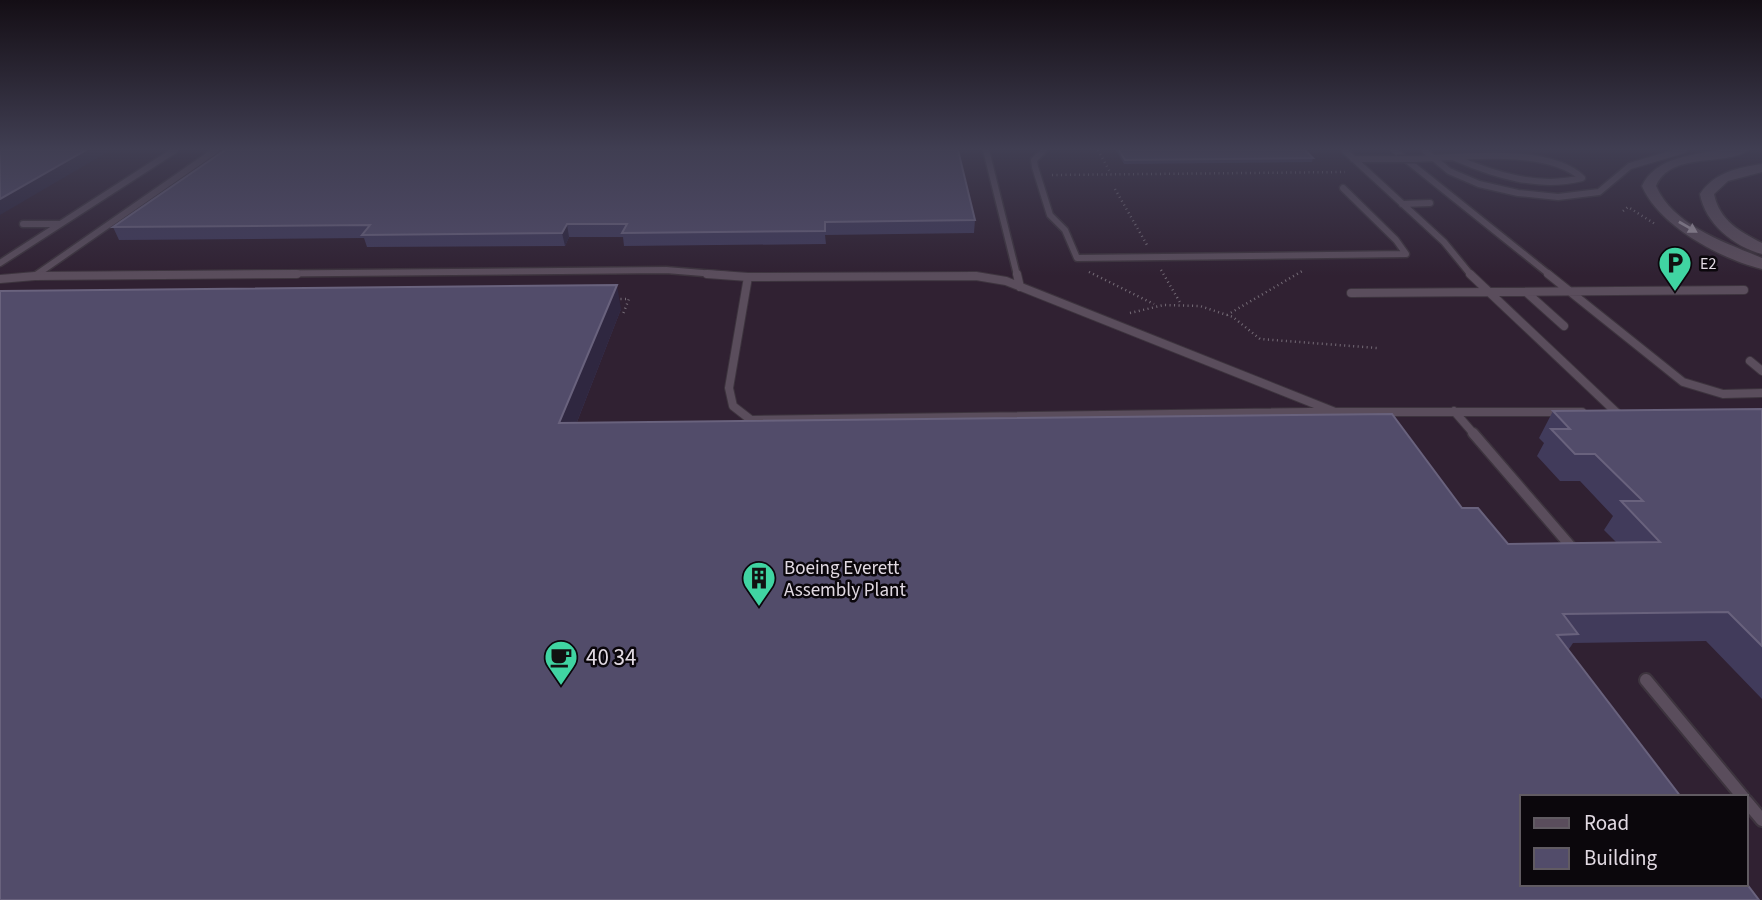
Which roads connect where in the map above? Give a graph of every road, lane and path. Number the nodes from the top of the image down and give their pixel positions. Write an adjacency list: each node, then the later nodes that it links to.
1 (110, 192): 15 (lane)
2 (156, 192): 21 (lane)
3 (996, 192): 24 (lane)
4 (1043, 192): 5 (lane)
5 (1347, 192)
6 (1389, 192): 12 (lane)
7 (1446, 192): 28 (lane)
8 (1518, 192): 9 (lane)
9 (1597, 192)
10 (1651, 192): 18 (street, one-way to 18)
11 (1708, 192): 16 (street)
12 (1402, 204): 13 (lane); 26 (lane)
13 (1430, 204)
14 (23, 224): 15 (lane)
15 (61, 224): 17 (lane)
16 (1762, 249)
17 (0, 263)
18 (1762, 264)
19 (1081, 267): 31 (path)
20 (1309, 267): 34 (path)
21 (35, 276): 22 (lane); 23 (lane)
22 (748, 277): 24 (lane); 41 (lane)
23 (0, 279)
24 (1020, 286): 41 (lane)
25 (1744, 290): 28 (lane)
26 (1486, 292): 27 (lane); 29 (lane); 44 (lane)
27 (1526, 292): 28 (lane); 35 (lane)
28 (1569, 292): 39 (lane)
29 (1351, 293)
30 (615, 299): 33 (path)
31 (1156, 305): 32 (path); 34 (path)
32 (1130, 313)
33 (623, 314)
34 (1227, 315): 36 (path)
35 (1564, 326)
36 (1377, 348)
37 (1750, 361): 38 (lane)
38 (1762, 371)
39 (1762, 393)
40 (1454, 411): 41 (lane); 42 (lane); 46 (lane)
41 (1335, 412)
42 (1594, 412)
43 (1605, 413): 44 (lane)
44 (1617, 413): 45 (lane)
45 (1629, 414)
46 (1584, 561)
47 (1646, 680): 48 (lane)
48 (1741, 795)
49 (1748, 803): 50 (lane)
50 (1762, 820)

